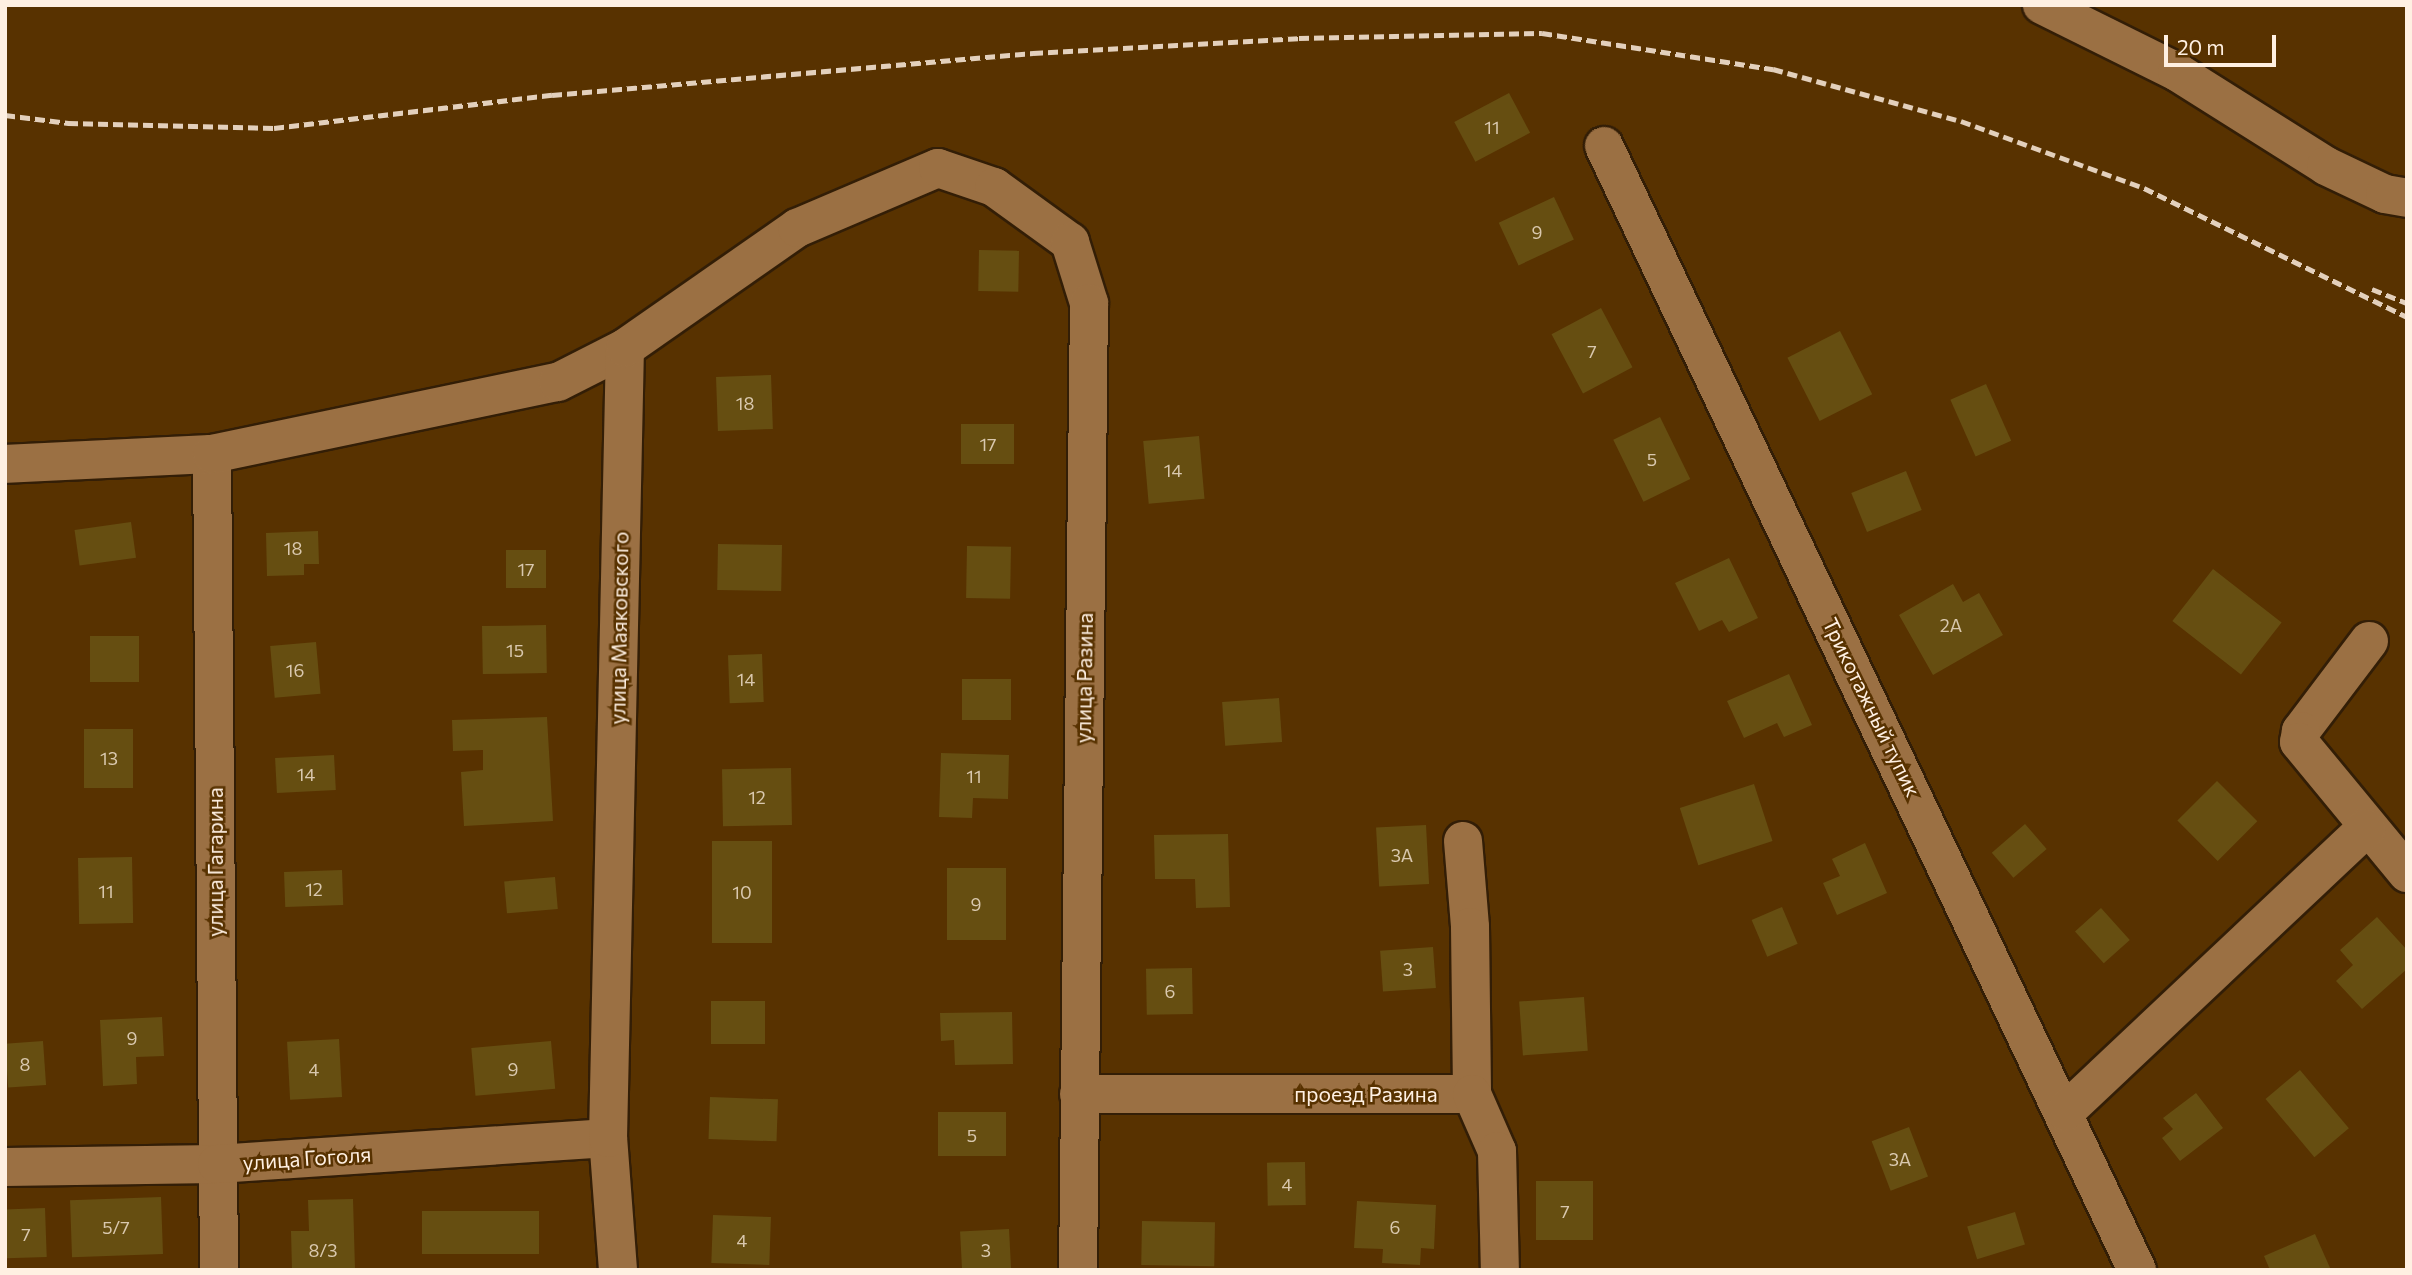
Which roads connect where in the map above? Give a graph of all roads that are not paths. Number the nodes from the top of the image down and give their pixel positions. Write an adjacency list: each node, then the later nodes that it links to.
1 (2042, 5): 3 (street)
2 (1604, 146): 13 (street, Трикотажный тупик)
3 (2407, 198)
4 (625, 348): 5 (street); 11 (street, улица Разина); 14 (street, улица Маяковского)
5 (212, 454): 6 (street); 15 (street, улица Гагарина)
6 (5, 464)
7 (2369, 641): 8 (street)
8 (2366, 828): 10 (street); 13 (street)
9 (1463, 841): 12 (street)
10 (2407, 873)
11 (1079, 1094): 12 (street, проезд Разина); 19 (street, улица Разина)
12 (1472, 1094): 20 (street)
13 (2066, 1112): 21 (street, Трикотажный тупик)
14 (608, 1138): 15 (street, улица Гоголя); 18 (street, улица Маяковского)
15 (217, 1164): 16 (street, улица Гоголя); 17 (street, улица Гагарина)
16 (5, 1167)
17 (219, 1270)
18 (618, 1270)
19 (1078, 1270)
20 (1500, 1270)
21 (2137, 1270)

